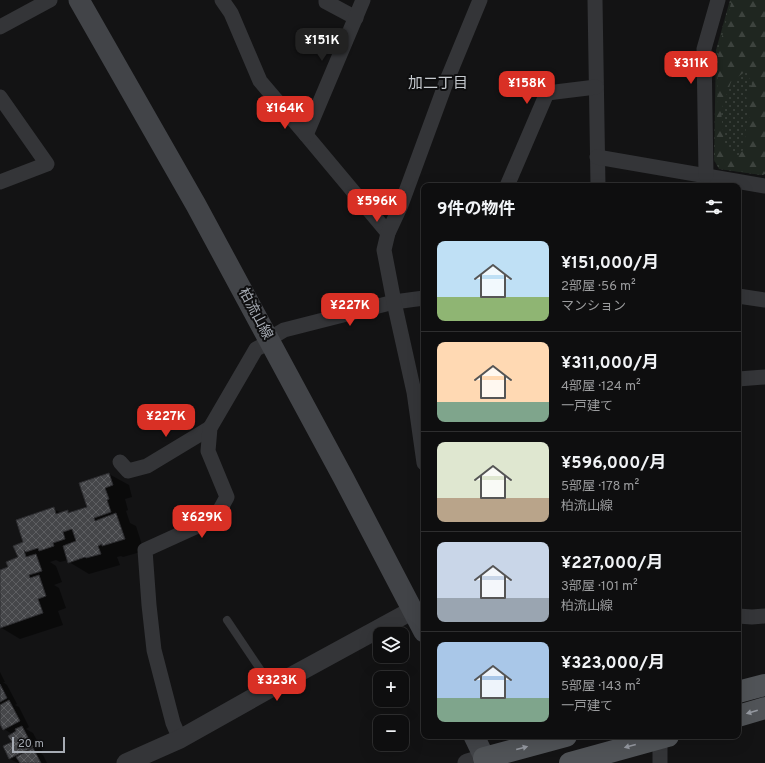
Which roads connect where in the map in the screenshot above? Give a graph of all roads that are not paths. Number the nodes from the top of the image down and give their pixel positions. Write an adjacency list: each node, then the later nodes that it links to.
1 (50, 0): 10 (street)
2 (79, 0): 25 (main road, 柏流山線)
3 (222, 0): 13 (street)
4 (326, 0): 9 (street)
5 (363, 0): 9 (street)
6 (480, 0): 20 (street)
7 (595, 0): 11 (street)
8 (718, 0): 15 (street)
9 (356, 18): 13 (street)
10 (2, 23)
11 (596, 87): 14 (street); 17 (street)
12 (0, 97): 16 (street)
13 (306, 135): 20 (street)
14 (597, 157): 15 (street); 18 (street)
15 (706, 175): 19 (street)
16 (0, 182)
17 (507, 183)
18 (598, 183)
19 (765, 186)
20 (388, 233): 24 (street)
21 (741, 296): 23 (street)
22 (421, 298): 24 (street)
23 (765, 300)
24 (394, 302): 25 (street); 29 (street)
25 (270, 340): 28 (street); 31 (main road, 柏流山線)
26 (765, 377): 27 (street)
27 (741, 379)
28 (210, 428): 30 (street); 41 (street)
29 (421, 442)
30 (120, 462)
31 (418, 608): 35 (main road, 柏流山線); 37 (street)
32 (741, 616): 33 (street)
33 (765, 616)
34 (227, 620): 37 (lane)
35 (421, 620)
36 (765, 685): 38 (main road)
37 (272, 687): 41 (street)
38 (741, 691)
39 (765, 708): 40 (main road, one-way to 40)
40 (741, 715)
41 (180, 739): 47 (street)
42 (475, 739): 46 (main road)
43 (556, 739): 46 (main road, one-way to 43)
44 (656, 739): 48 (main road, one-way to 48)
45 (662, 739): 49 (street)
46 (479, 761)
47 (126, 763)
48 (570, 763)
49 (660, 763)

